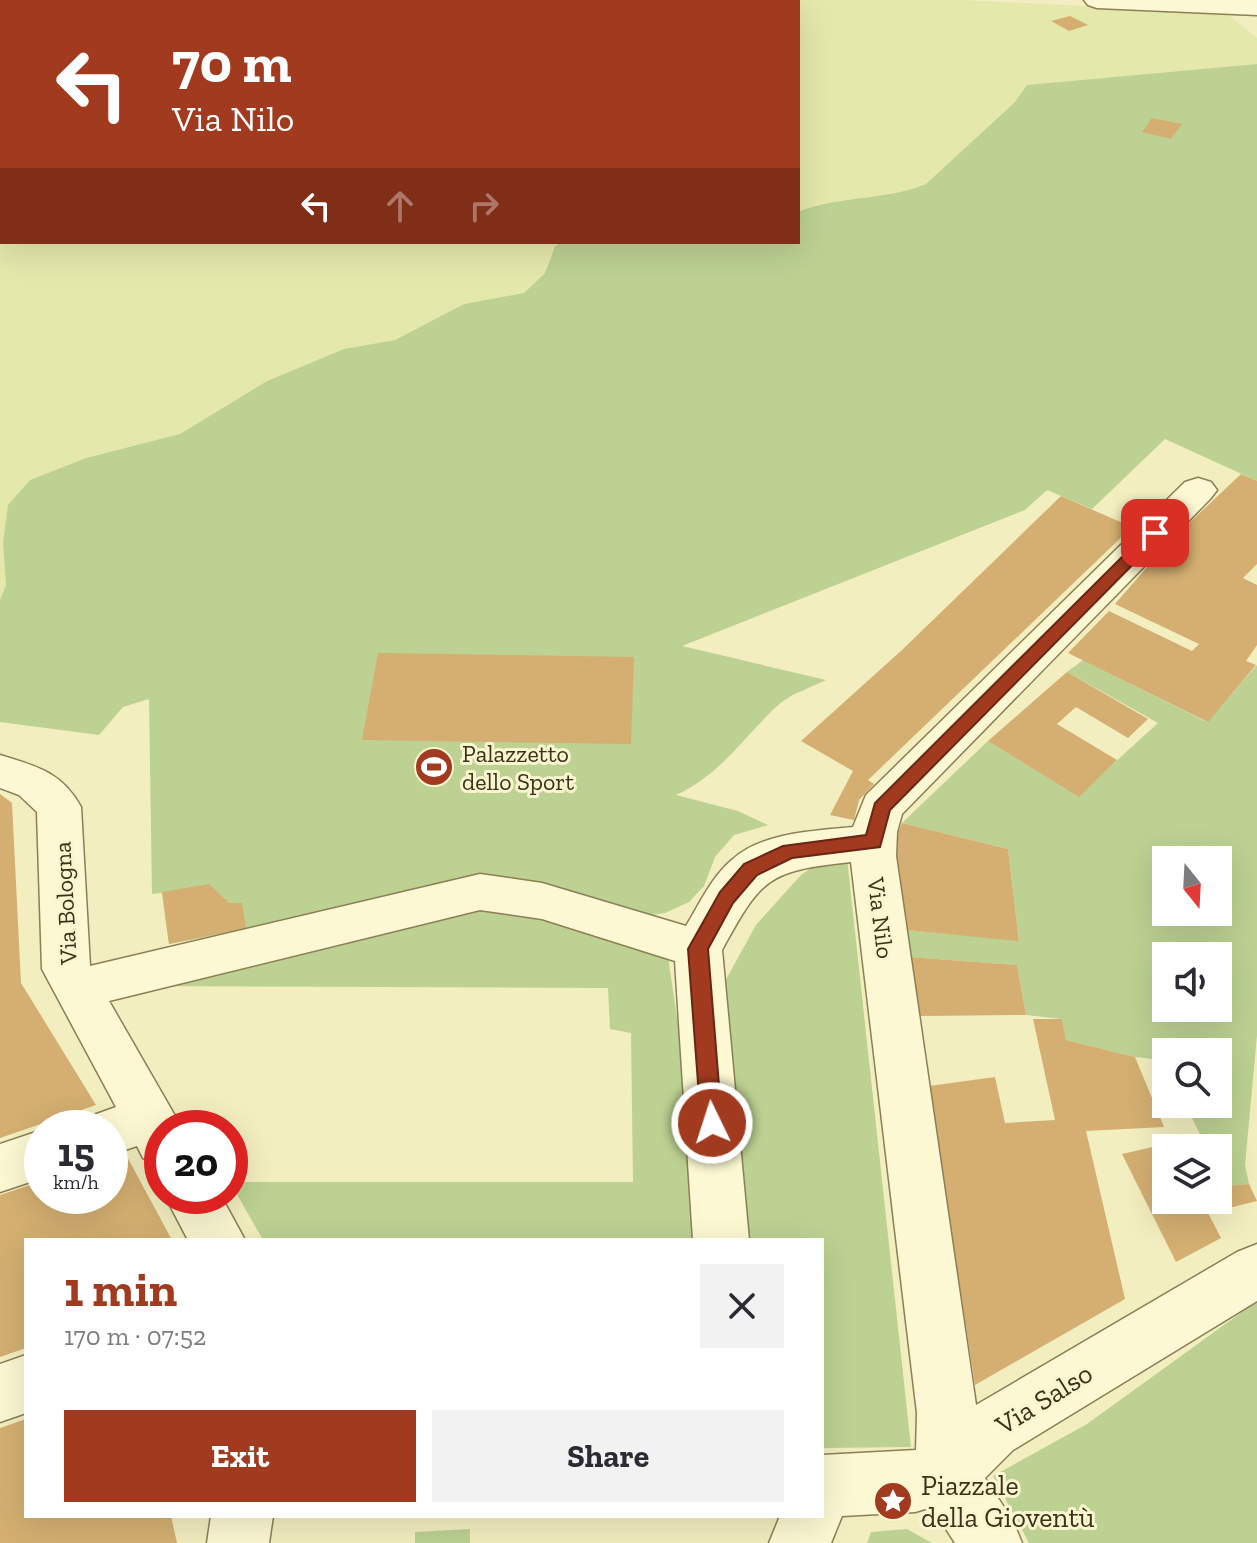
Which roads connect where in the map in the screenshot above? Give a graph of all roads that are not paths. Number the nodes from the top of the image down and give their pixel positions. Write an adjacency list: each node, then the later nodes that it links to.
1 (1097, 0): 2 (street)
2 (1257, 7)
3 (1198, 490): 5 (street, Via Nilo)
4 (0, 771): 7 (street, Via Bologna)
5 (874, 842): 6 (street); 17 (street, Via Nilo)
6 (698, 949): 7 (street); 13 (street)
7 (76, 989): 8 (street, Via Bologna)
8 (140, 1131)
9 (24, 1160): 10 (street)
10 (0, 1168)
11 (202, 1214): 12 (street)
12 (216, 1238)
13 (721, 1238)
14 (1257, 1270): 17 (street, Via Salso)
15 (24, 1385): 16 (street)
16 (0, 1393)
17 (946, 1473): 18 (street); 23 (street)
18 (824, 1494)
19 (242, 1518): 21 (street)
20 (810, 1518): 22 (street)
21 (238, 1543)
22 (800, 1543)
23 (991, 1543)

